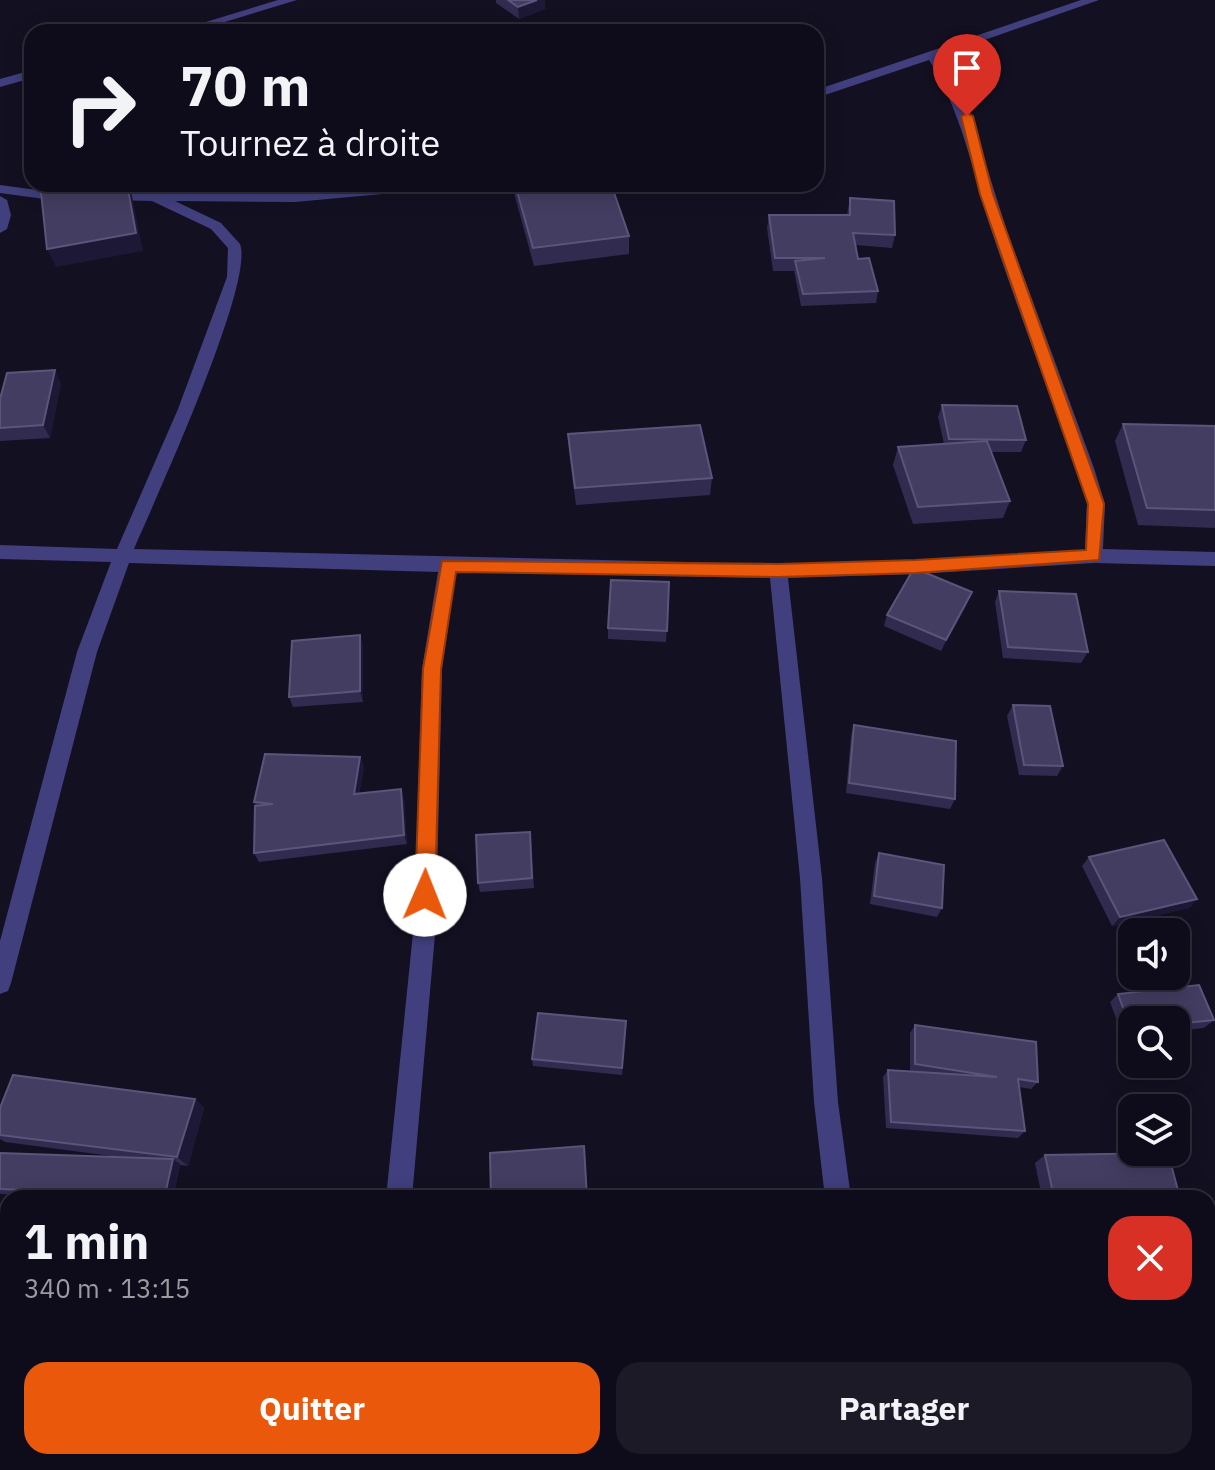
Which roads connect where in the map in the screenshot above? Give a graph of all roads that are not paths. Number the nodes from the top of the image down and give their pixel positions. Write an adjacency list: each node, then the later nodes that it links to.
1 (291, 0): 3 (street)
2 (1093, 0): 4 (street)
3 (207, 24)
4 (933, 56): 7 (street); 16 (street)
5 (24, 76): 6 (street)
6 (0, 83)
7 (824, 91)
8 (0, 189): 9 (street)
9 (24, 191)
10 (33, 192): 12 (street)
11 (361, 192): 12 (street)
12 (151, 195): 17 (street)
13 (0, 200): 14 (street)
14 (0, 229)
15 (0, 552): 17 (street)
16 (1094, 556): 18 (street); 20 (street)
17 (122, 557): 19 (street); 21 (street)
18 (1215, 559)
19 (448, 566): 20 (street); 22 (street)
20 (778, 571): 23 (street)
21 (0, 983)
22 (400, 1190)
23 (837, 1190)

